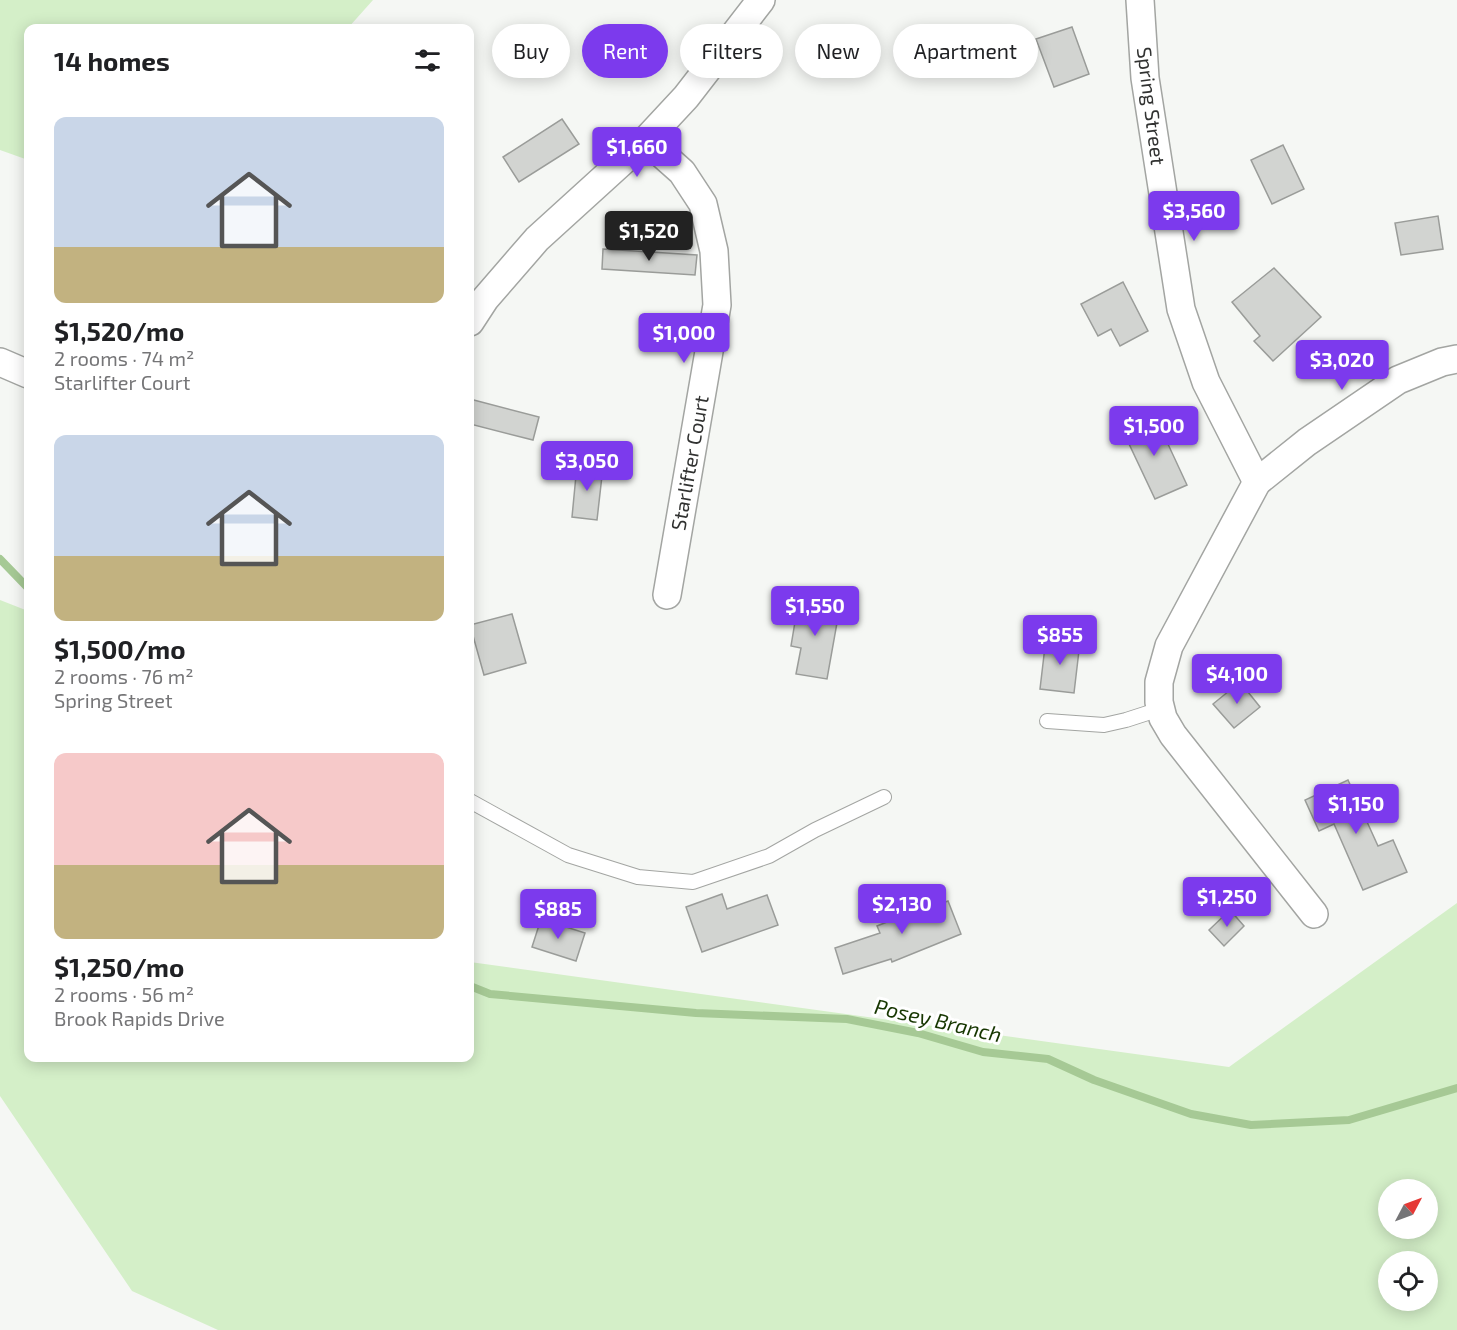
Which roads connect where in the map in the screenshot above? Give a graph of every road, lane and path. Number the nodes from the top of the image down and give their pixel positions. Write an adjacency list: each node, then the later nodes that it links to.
1 (761, 0): 3 (street)
2 (1140, 0): 8 (street, Spring Street)
3 (646, 140): 4 (street); 9 (street, Starlifter Court)
4 (474, 316)
5 (1457, 359): 8 (street)
6 (0, 362): 7 (street)
7 (24, 372)
8 (1257, 482): 10 (street)
9 (668, 595)
10 (1160, 709): 11 (lane); 14 (street)
11 (1047, 721)
12 (884, 797): 13 (lane)
13 (474, 803)
14 (1314, 914)

